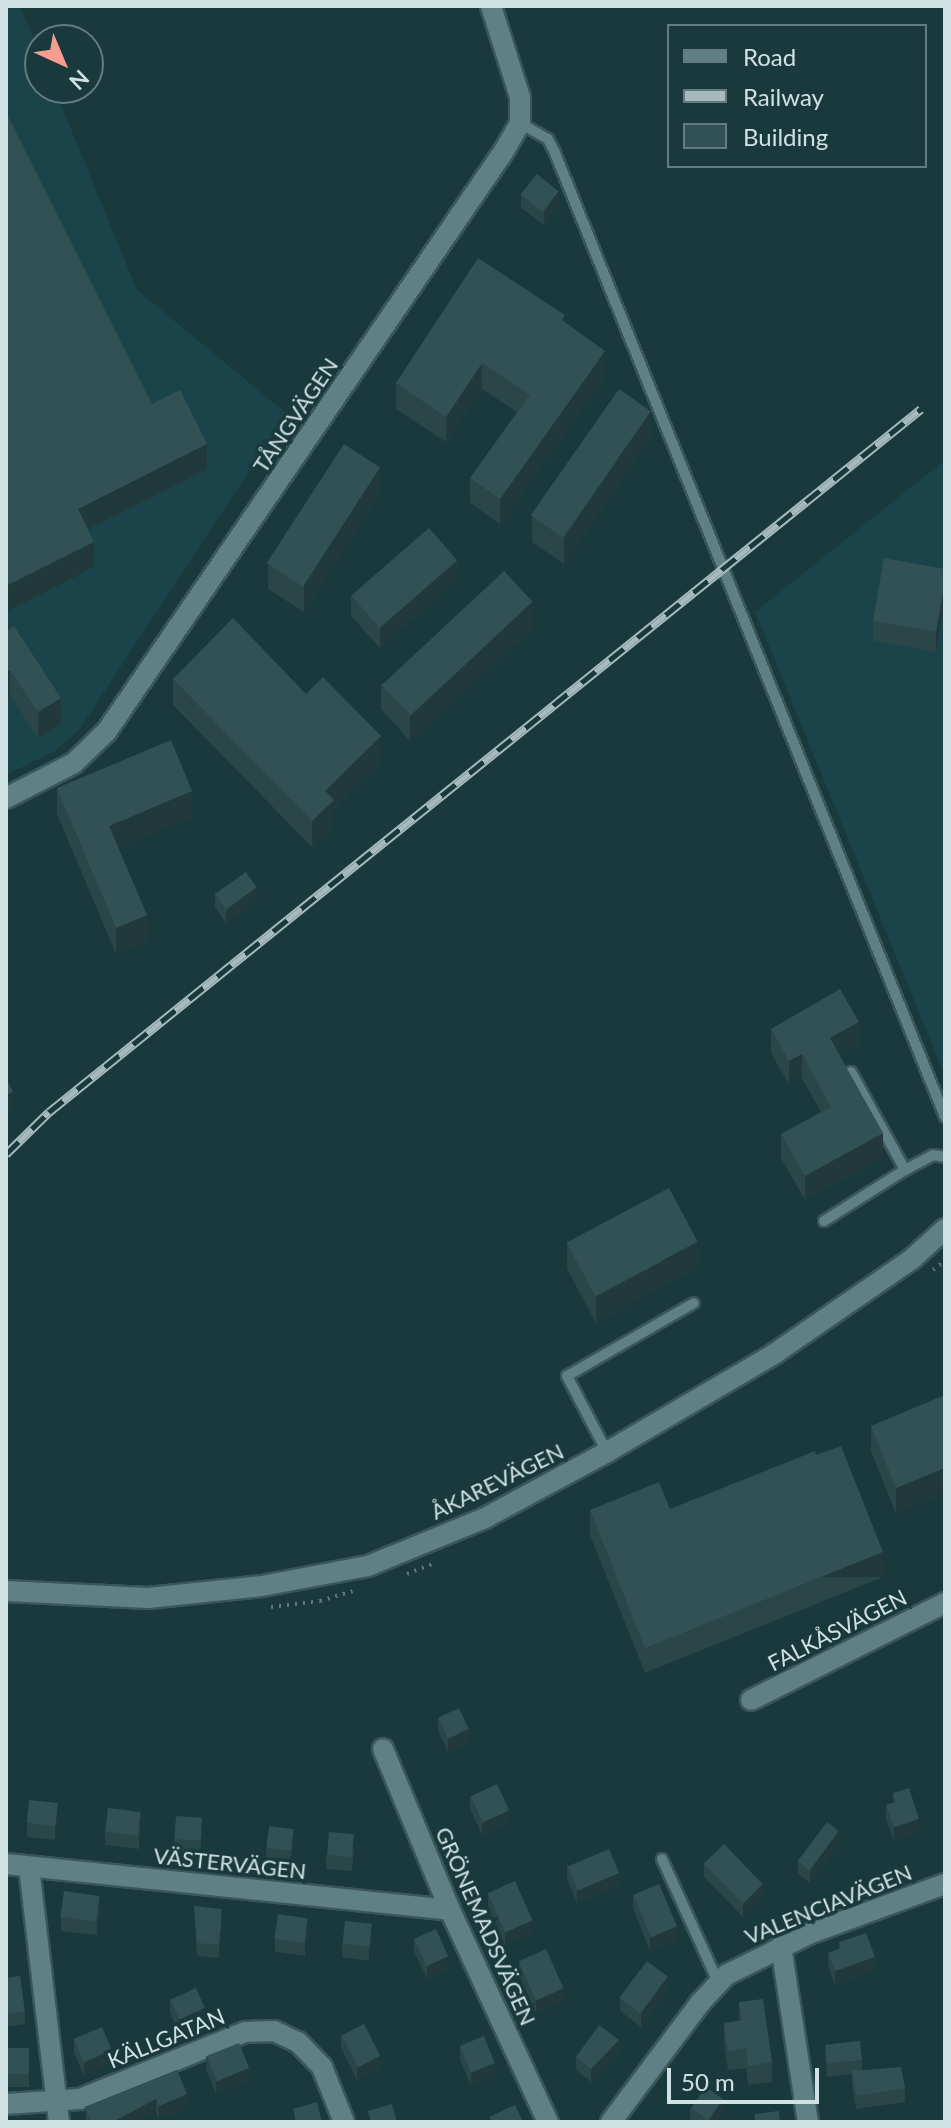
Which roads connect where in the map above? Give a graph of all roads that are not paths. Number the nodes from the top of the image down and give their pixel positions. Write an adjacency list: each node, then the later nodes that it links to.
1 (491, 6): 2 (street)
2 (520, 123): 3 (street, TÅNGVÄGEN); 5 (lane)
3 (6, 798)
4 (851, 1072): 7 (lane)
5 (945, 1117)
6 (945, 1157): 7 (lane)
7 (905, 1170): 8 (lane)
8 (824, 1221)
9 (945, 1229): 11 (street, ÅKAREVÄGEN)
10 (694, 1303): 11 (lane)
11 (607, 1452): 12 (street, ÅKAREVÄGEN)
12 (6, 1591)
13 (945, 1603): 14 (street, FALKÅSVÄGEN)
14 (751, 1700)
15 (383, 1749): 20 (street, GRÖNEMADSVÄGEN)
16 (662, 1859): 22 (lane)
17 (6, 1864): 18 (street, VÄSTERVÄGEN)
18 (29, 1867): 20 (street, VÄSTERVÄGEN); 24 (street)
19 (945, 1884): 21 (street, VALENCIAVÄGEN)
20 (450, 1910): 26 (street, GRÖNEMADSVÄGEN)
21 (781, 1946): 22 (street, VALENCIAVÄGEN); 28 (street)
22 (718, 1982): 27 (street, VALENCIAVÄGEN)
23 (6, 2104): 24 (street, KÄLLGATAN)
24 (58, 2112): 25 (street, KÄLLGATAN)
25 (344, 2122)
26 (548, 2122)
27 (611, 2122)
28 (808, 2122)

